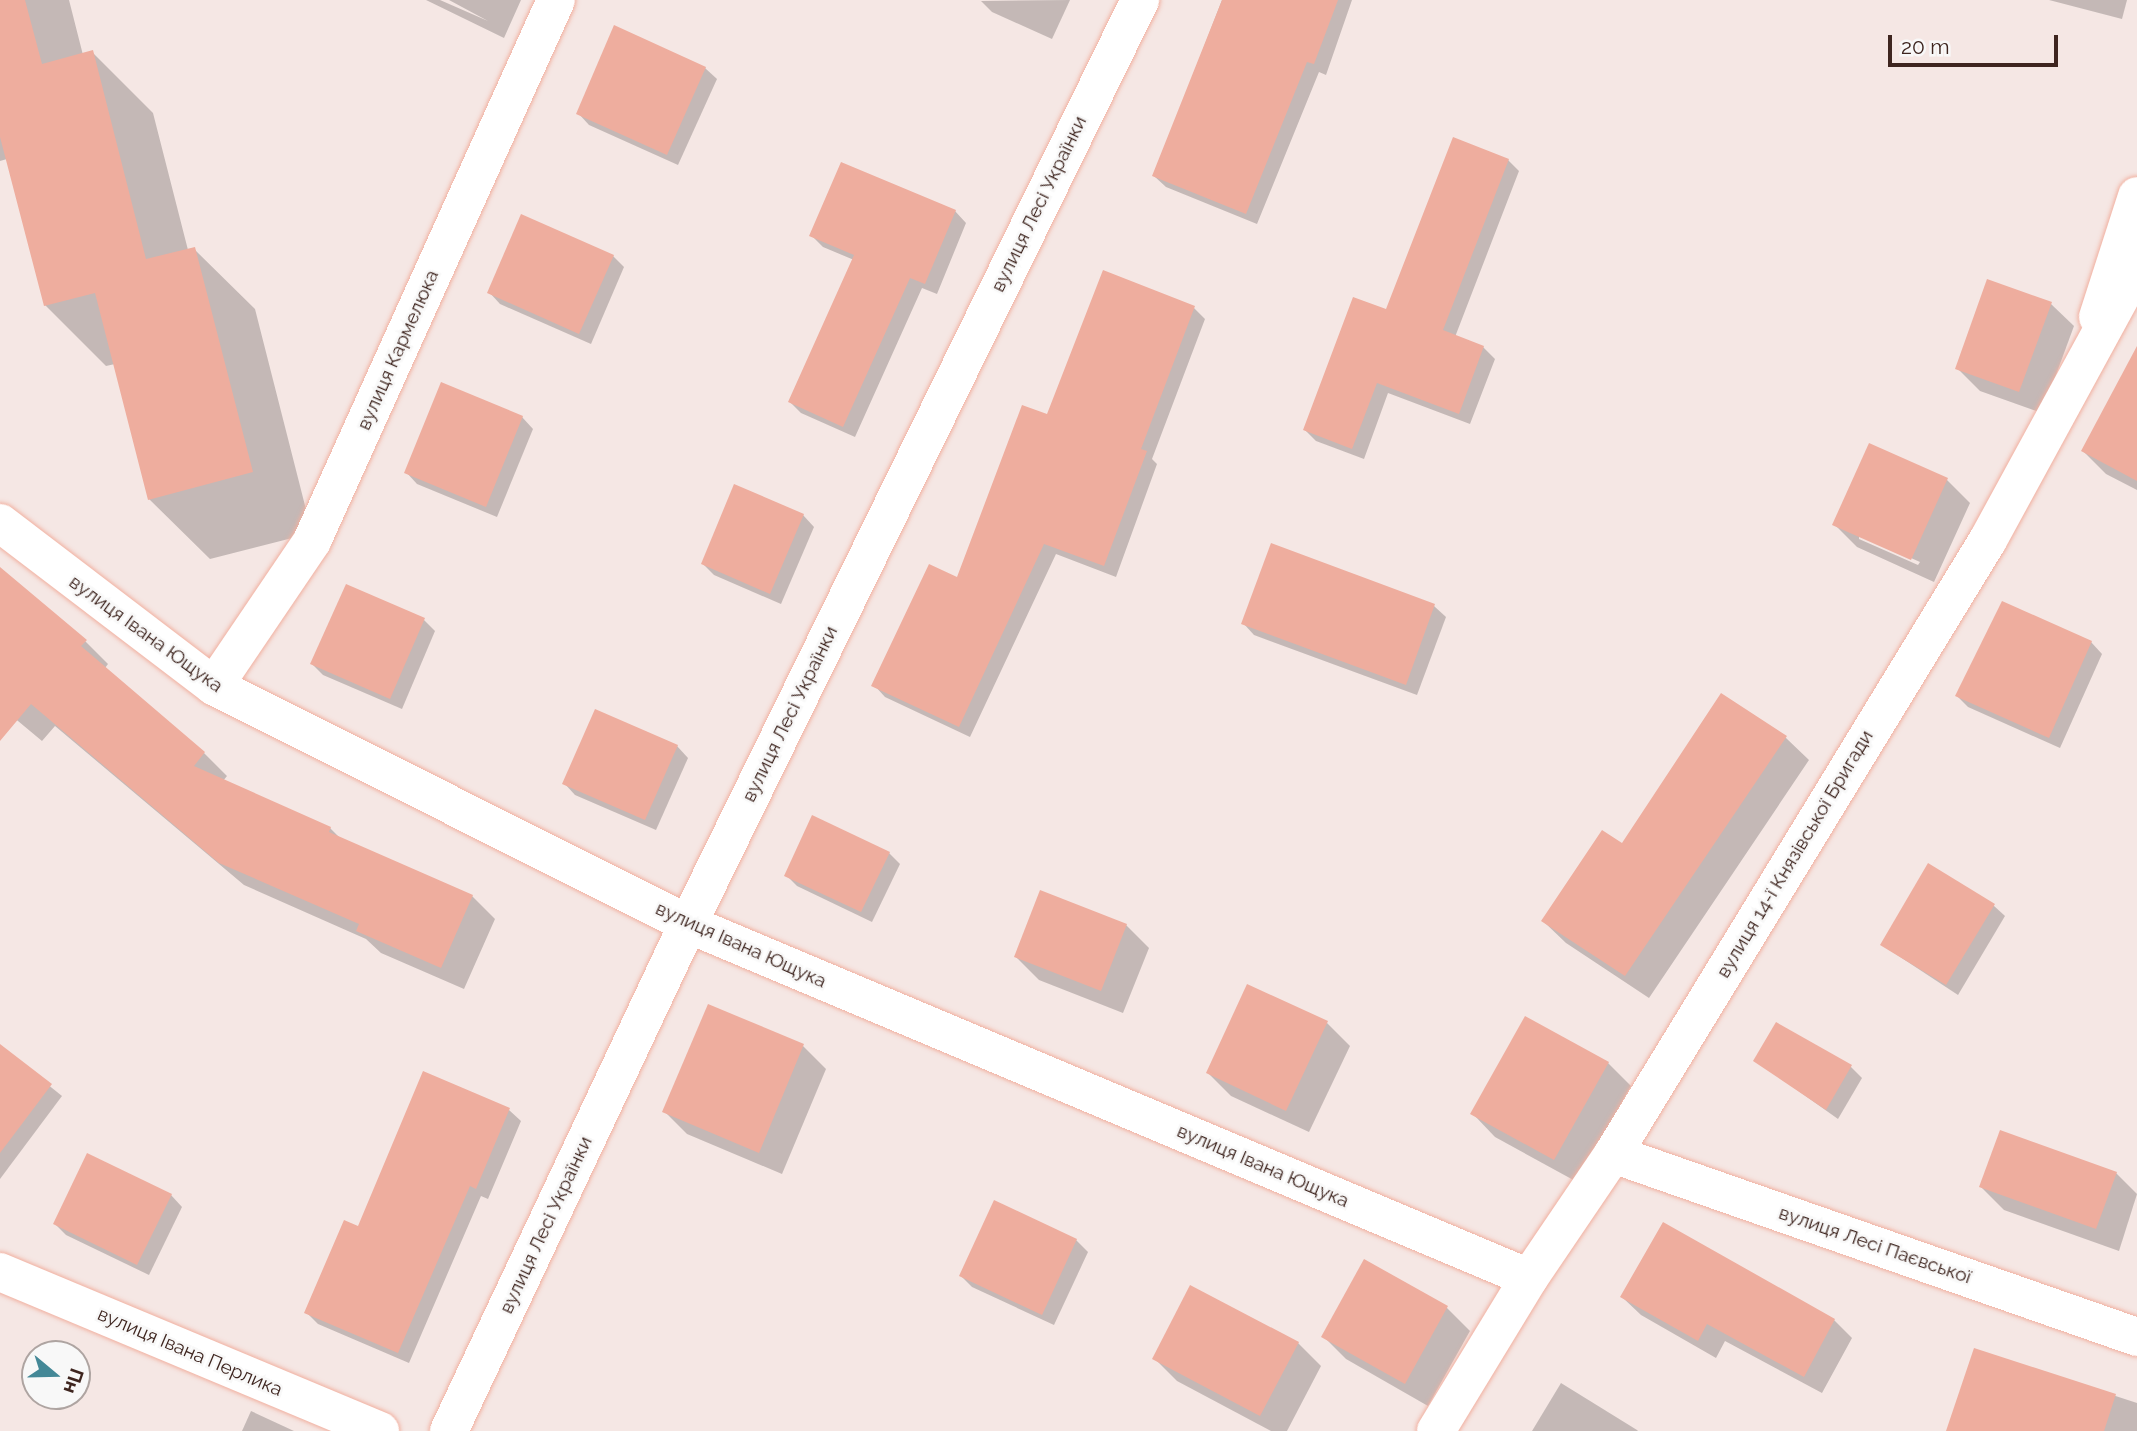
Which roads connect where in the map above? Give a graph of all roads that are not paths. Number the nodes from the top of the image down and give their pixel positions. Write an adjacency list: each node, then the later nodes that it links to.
1 (556, 0): 7 (street, вулиця Кармелюка)
2 (1140, 0): 8 (street, вулиця Лесі Українки)
3 (2137, 196): 5 (street)
4 (2137, 267): 5 (street, вулиця 14-ї Князівської Бригади)
5 (2084, 359): 9 (street, вулиця 14-ї Князівської Бригади)
6 (0, 523): 7 (street, вулиця Івана Ющука)
7 (214, 686): 8 (street, вулиця Івана Ющука)
8 (688, 924): 11 (street, вулиця Івана Ющука); 14 (street, вулиця Лесі Українки)
9 (1614, 1153): 11 (street, вулиця 14-ї Князівської Бригади); 12 (street, вулиця Лесі Паєвської)
10 (0, 1272): 13 (street, вулиця Івана Перлика)
11 (1529, 1278): 15 (street, вулиця 14-ї Князівської Бригади)
12 (2137, 1337)
13 (380, 1431)
14 (449, 1431)
15 (1436, 1431)

